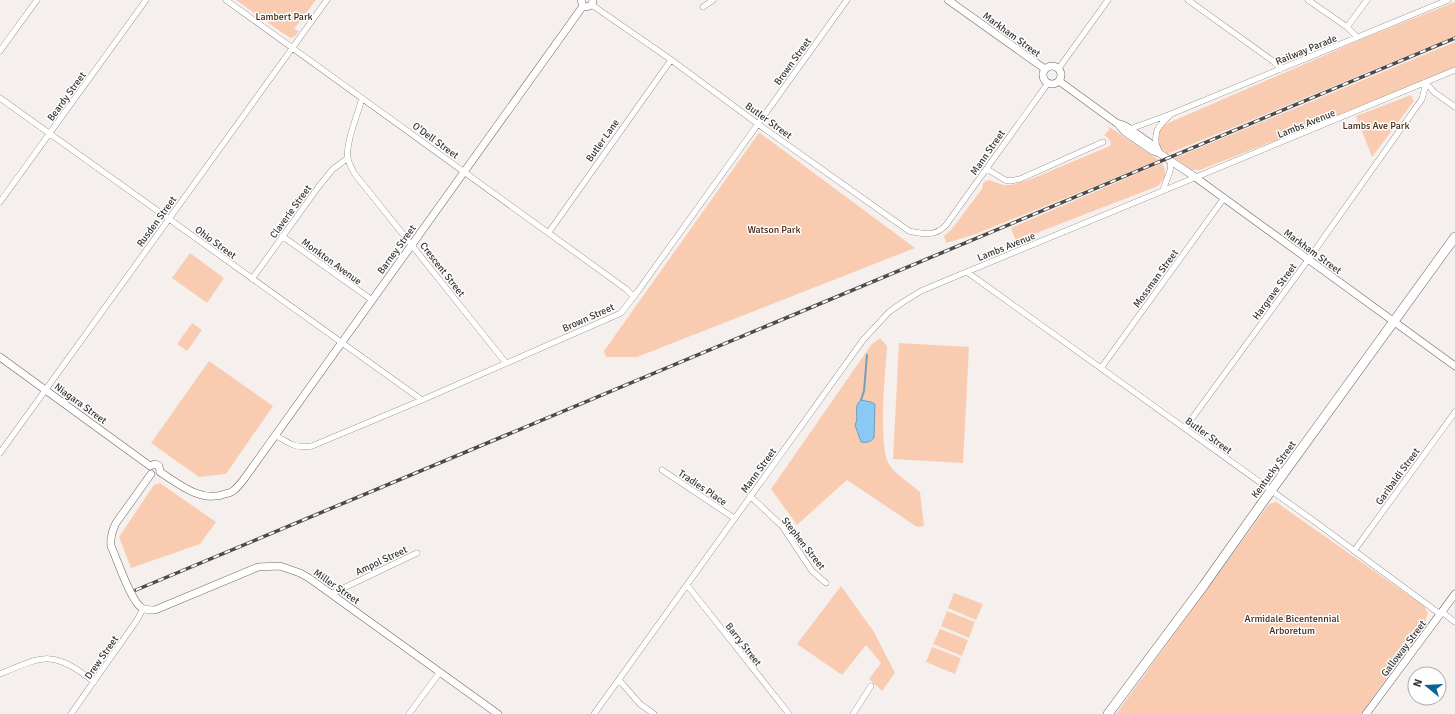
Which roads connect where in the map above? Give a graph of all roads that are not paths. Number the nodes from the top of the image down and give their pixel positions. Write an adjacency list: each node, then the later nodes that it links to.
1 (36, 0): 19 (street)
2 (146, 0): 35 (street, Beardy Street)
3 (226, 0): 18 (street, O'Dell Street)
4 (327, 0): 18 (street, Rusden Street)
5 (714, 0): 15 (street)
6 (847, 0): 32 (street, Brown Street)
7 (948, 0): 22 (street, Markham Street)
8 (1108, 0): 21 (street)
9 (1188, 0): 23 (street)
10 (1308, 0): 16 (street)
11 (1367, 0): 16 (street)
12 (1448, 0): 17 (street, Railway Parade)
13 (592, 2): 14 (street); 20 (street, Butler Street)
14 (582, 3): 41 (street, Barney Street)
15 (703, 7)
16 (1347, 28): 17 (street)
17 (1357, 37): 23 (street, Railway Parade)
18 (292, 48): 29 (street, O'Dell Street); 46 (street, Rusden Street)
19 (0, 51)
20 (671, 60): 32 (street, Butler Street); 48 (street, Butler Lane)
21 (1059, 68): 22 (street); 25 (street)
22 (1045, 69): 26 (street)
23 (1281, 69): 31 (street, Railway Parade)
24 (1455, 70): 27 (street, Lambs Avenue)
25 (1059, 81): 26 (street); 33 (street, Markham Street)
26 (1048, 83): 40 (street, Mann Street)
27 (1426, 83): 30 (street); 42 (street, Lambs Avenue); 52 (street, Hargrave Street)
28 (0, 98): 35 (street, Ohio Street)
29 (362, 98): 38 (street); 41 (street, O'Dell Street)
30 (1455, 107)
31 (1171, 114): 34 (street, Railway Parade); 37 (street, Railway Parade)
32 (758, 124): 47 (street, Butler Street); 55 (street, Brown Street)
33 (1118, 124): 34 (street, Markham Street); 37 (street, Markham Street)
34 (1130, 129): 37 (street, Markham Street)
35 (50, 133): 45 (street, Beardy Street); 46 (street, Ohio Street)
36 (1103, 142): 40 (street)
37 (1158, 150): 39 (street, Markham Street)
38 (348, 158): 49 (street, Claverie Street); 51 (street, Crescent Street)
39 (1171, 162): 42 (street, Markham Street); 43 (street)
40 (987, 169): 47 (street, Mann Street)
41 (464, 171): 48 (street, O'Dell Street); 51 (street, Barney Street)
42 (1194, 177): 43 (street, Lambs Avenue); 44 (street, Markham Street)
43 (1163, 190): 53 (street, Lambs Avenue)
44 (1224, 198): 52 (street, Markham Street); 62 (street, Mossman Street)
45 (0, 202)
46 (169, 219): 54 (street, Ohio Street); 63 (street, Rusden Street)
47 (940, 231)
48 (548, 232): 55 (street, O'Dell Street)
49 (282, 236): 54 (street, Claverie Street); 56 (street, Monkton Avenue)
50 (1455, 237): 57 (main road, Kentucky Street)
51 (412, 244): 56 (street, Barney Street); 60 (street, Crescent Street)
52 (1308, 260): 57 (street, Markham Street); 66 (street, Hargrave Street)
53 (966, 272): 62 (street, Butler Street); 75 (street, Mann Street)
54 (252, 279): 58 (street, Ohio Street)
55 (634, 297): 60 (street, Brown Street)
56 (372, 300): 58 (street, Barney Street)
57 (1394, 322): 61 (street, Markham Street); 73 (main road, Kentucky Street)
58 (341, 343): 64 (street, Ohio Street); 67 (street, Barney Street)
59 (0, 356): 63 (street, Niagara Street)
60 (506, 363): 64 (street, Brown Street)
61 (1455, 366)
62 (1101, 368): 66 (street, Butler Street)
63 (46, 389): 68 (street, Rusden Street); 69 (street, Niagara Street)
64 (422, 400): 67 (street, Brown Street)
65 (1455, 412): 77 (street, Garibaldi Street)
66 (1185, 428): 73 (street, Butler Street)
67 (275, 435): 74 (street, Barney Street)
68 (0, 453)
69 (150, 466): 71 (street, Niagara Street); 72 (street)
70 (662, 470): 76 (street, Tradies Place)
71 (160, 472): 72 (street); 74 (street, Niagara Street)
72 (151, 474): 83 (street)
73 (1271, 490): 77 (street, Butler Street); 98 (main road, Kentucky Street)
74 (219, 496)
75 (750, 496): 76 (street, Mann Street); 79 (street, Stephen Street)
76 (734, 518): 80 (street, Mann Street)
77 (1354, 551): 84 (street, Butler Street)
78 (417, 553): 81 (street, Ampol Street)
79 (826, 583)
80 (687, 585): 88 (street, Mann Street); 96 (street, Barry Street)
81 (331, 594): 83 (street, Miller Street); 86 (street, Miller Street)
82 (1455, 594): 84 (street, Galloway Street)
83 (143, 609): 89 (street, Drew Street)
84 (1441, 613): 85 (street, Butler Street); 99 (street, Galloway Street)
85 (1455, 622)
86 (440, 672): 92 (street); 93 (street, Miller Street)
87 (0, 674): 89 (street)
88 (620, 680): 94 (street, Mann Street); 95 (street)
89 (94, 682): 91 (street, Drew Street)
90 (871, 686): 97 (street)
91 (71, 714)
92 (409, 714)
93 (498, 714)
94 (594, 714)
95 (654, 714)
96 (788, 714)
97 (853, 714)
98 (1108, 714)
99 (1366, 714)

